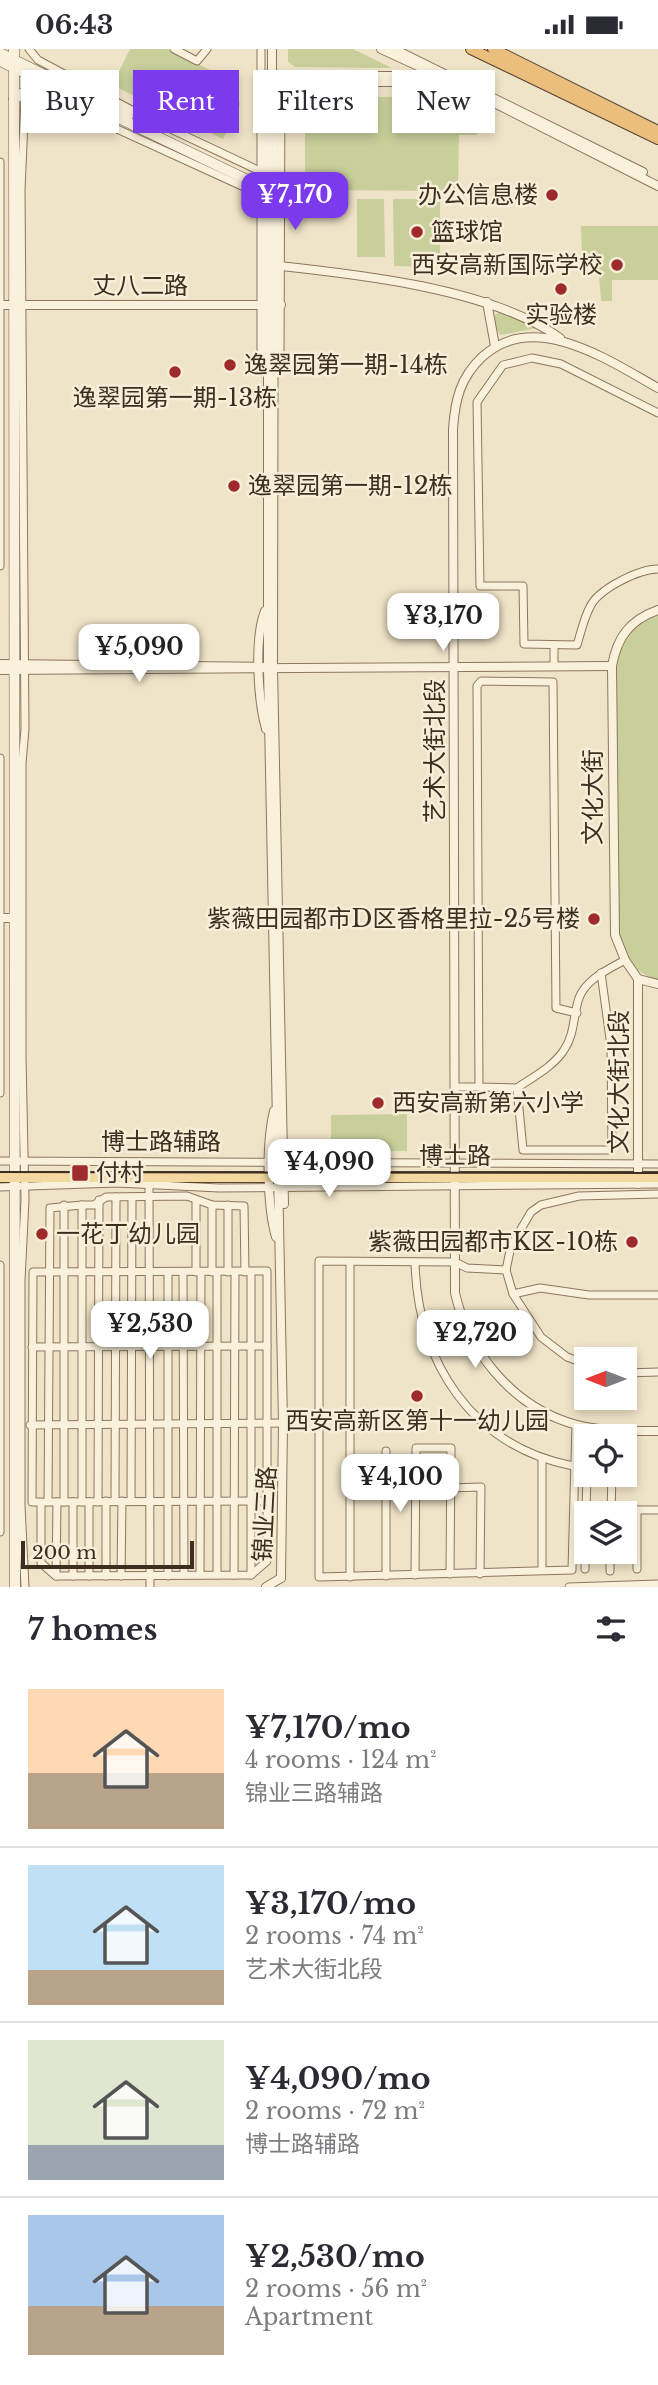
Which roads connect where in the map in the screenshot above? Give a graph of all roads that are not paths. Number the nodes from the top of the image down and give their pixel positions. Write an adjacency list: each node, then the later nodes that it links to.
1 (29, 49): 25 (street)
2 (174, 49): 3 (street)
3 (207, 49)
4 (261, 49): 25 (street)
5 (272, 49): 12 (street)
6 (381, 49): 13 (street)
7 (394, 49): 14 (street)
8 (471, 49): 21 (highway)
9 (493, 49): 19 (highway)
10 (8, 58): 11 (main road); 15 (main road); 25 (main road); 27 (main road)
11 (25, 70)
12 (273, 70)
13 (428, 70)
14 (436, 70)
15 (19, 99): 25 (street); 27 (main road)
16 (495, 99): 23 (street)
17 (495, 101): 24 (street)
18 (119, 117): 25 (main road)
19 (658, 131)
20 (271, 133): 25 (street)
21 (658, 139)
22 (0, 162): 27 (street)
23 (658, 180)
24 (658, 186)
25 (268, 187): 26 (street); 29 (street)
26 (274, 265): 28 (street); 29 (street)
27 (9, 302): 29 (street, 丈八二路); 35 (main road); 42 (street)
28 (487, 302): 30 (street); 31 (street)
29 (271, 303): 32 (street); 32 (street)
30 (564, 341): 31 (street); 33 (street)
31 (495, 346): 44 (street, 艺术大街北段)
32 (271, 377): 43 (street); 43 (street)
33 (658, 388)
34 (658, 412): 39 (street)
35 (6, 548): 36 (street); 42 (main road)
36 (0, 566)
37 (658, 569): 39 (street)
38 (658, 610): 41 (street, 文化大街)
39 (554, 645): 40 (street)
40 (554, 666): 41 (street); 44 (street)
41 (612, 666): 48 (street, 文化大街)
42 (12, 667): 43 (street); 46 (main road); 60 (street)
43 (266, 667): 44 (street); 61 (street); 61 (street)
44 (454, 667): 54 (street, 艺术大街北段)
45 (0, 758): 46 (street)
46 (6, 822): 47 (main road)
47 (6, 918): 52 (main road)
48 (625, 960): 49 (street); 50 (street, 文化大街)
49 (601, 973): 53 (street); 56 (street)
50 (638, 979): 51 (street); 63 (street, 文化大街北段)
51 (658, 984)
52 (6, 996): 57 (street); 60 (main road)
53 (577, 1013): 55 (street); 56 (street)
54 (455, 1087): 55 (street); 62 (street, 艺术大街北段)
55 (478, 1087): 56 (street)
56 (517, 1088)
57 (0, 1093)
58 (658, 1164): 63 (street)
59 (658, 1171): 63 (main road, 博士路)
60 (12, 1174): 61 (main road, 博士路); 65 (street, 博士路辅路); 115 (main road); 126 (street)
61 (277, 1174): 62 (main road, 博士路); 65 (street, 博士路辅路); 116 (street, 锦业三路); 116 (street, 锦业三路)
62 (454, 1174): 63 (main road, 博士路); 78 (street, 艺术大街北段)
63 (638, 1174): 64 (main road, 博士路); 66 (street)
64 (658, 1177)
65 (149, 1184): 70 (street)
66 (658, 1184)
67 (658, 1194): 81 (street)
68 (116, 1196): 69 (street); 71 (street); 86 (street)
69 (132, 1196): 70 (street); 87 (street)
70 (149, 1196): 72 (street); 88 (street)
71 (99, 1200): 74 (street); 85 (street)
72 (196, 1201): 75 (street); 91 (street)
73 (64, 1205): 74 (street); 82 (street); 83 (street)
74 (82, 1205): 84 (street)
75 (212, 1205): 76 (street); 92 (street)
76 (228, 1205): 93 (street); 94 (street)
77 (350, 1262): 79 (street); 140 (street); 182 (street)
78 (455, 1262): 79 (street); 81 (street); 125 (street, 艺术大街北段)
79 (415, 1263): 138 (street)
80 (0, 1265): 115 (street)
81 (506, 1270): 95 (street)
82 (49, 1272): 83 (street); 102 (street); 103 (street)
83 (64, 1272): 84 (street); 104 (street)
84 (82, 1272): 85 (street); 105 (street)
85 (99, 1272): 86 (street); 106 (street)
86 (115, 1272): 87 (street); 107 (street)
87 (132, 1272): 88 (street); 108 (street)
88 (149, 1272): 89 (street); 109 (street)
89 (168, 1272): 90 (street); 110 (street)
90 (183, 1272): 91 (street); 111 (street)
91 (199, 1272): 92 (street); 97 (street)
92 (214, 1272): 93 (street); 98 (street)
93 (232, 1272): 94 (street); 99 (street)
94 (248, 1272): 100 (street); 101 (street)
95 (513, 1294): 96 (street); 112 (street)
96 (658, 1295)
97 (200, 1346): 98 (street); 111 (street); 120 (street)
98 (217, 1346): 99 (street); 121 (street)
99 (234, 1346): 100 (street); 122 (street)
100 (250, 1346): 101 (street); 123 (street)
101 (267, 1346): 124 (street)
102 (32, 1347): 103 (street); 127 (street)
103 (49, 1347): 104 (street); 128 (street)
104 (64, 1347): 105 (street); 129 (street)
105 (82, 1347): 106 (street); 130 (street)
106 (99, 1347): 107 (street); 131 (street)
107 (115, 1347): 108 (street); 132 (street)
108 (132, 1347): 109 (street); 133 (street)
109 (150, 1347): 110 (street); 117 (street)
110 (168, 1347): 111 (street); 118 (street)
111 (183, 1347): 119 (street)
112 (574, 1360)
113 (658, 1372): 114 (street)
114 (637, 1373)
115 (6, 1410): 126 (main road); 158 (street); 185 (main road)
116 (285, 1423): 124 (street); 183 (street, 锦业三路)
117 (150, 1424): 118 (street); 133 (street); 146 (street)
118 (168, 1424): 119 (street); 147 (street)
119 (184, 1424): 120 (street); 148 (street)
120 (200, 1424): 121 (street); 149 (street)
121 (217, 1424): 122 (street); 150 (street)
122 (234, 1424): 123 (street); 151 (street)
123 (251, 1424): 124 (street); 152 (street)
124 (267, 1424): 153 (street)
125 (574, 1424)
126 (18, 1425): 127 (street); 186 (main road); 187 (street)
127 (33, 1425): 128 (street); 154 (street)
128 (49, 1425): 129 (street); 154 (street)
129 (64, 1425): 130 (street); 154 (street)
130 (82, 1425): 131 (street); 155 (street)
131 (99, 1425): 132 (street); 144 (street)
132 (116, 1425): 133 (street); 144 (street)
133 (132, 1425): 145 (street)
134 (658, 1431): 135 (street, 艺术大街北段)
135 (637, 1432)
136 (386, 1451): 141 (street)
137 (574, 1452): 139 (street)
138 (542, 1460): 139 (street); 164 (street)
139 (573, 1466): 164 (street)
140 (349, 1484): 141 (street); 182 (street)
141 (386, 1487): 143 (street); 181 (street)
142 (451, 1488): 143 (street); 143 (street); 166 (street); 167 (street)
143 (416, 1489): 171 (street)
144 (111, 1501): 145 (street); 155 (street); 175 (street); 176 (street)
145 (131, 1501): 146 (street)
146 (150, 1501): 147 (street); 177 (street)
147 (168, 1501): 148 (street); 178 (street)
148 (184, 1501): 149 (street); 179 (street)
149 (201, 1501): 150 (street); 180 (street)
150 (217, 1501): 151 (street); 168 (street)
151 (234, 1501): 152 (street); 169 (street)
152 (252, 1501): 153 (street); 170 (street)
153 (267, 1501): 170 (street)
154 (52, 1502): 155 (street); 172 (street); 172 (street)
155 (81, 1502): 173 (street); 174 (street)
156 (637, 1510): 157 (street)
157 (658, 1510)
158 (0, 1532)
159 (585, 1564): 162 (street)
160 (610, 1564): 165 (street)
161 (637, 1564): 163 (street)
162 (585, 1569)
163 (637, 1569)
164 (542, 1570): 167 (street)
165 (610, 1571)
166 (450, 1574): 167 (street); 171 (street)
167 (480, 1574)
168 (217, 1575): 169 (street); 180 (street)
169 (234, 1575): 170 (street)
170 (251, 1575)
171 (415, 1575): 181 (street)
172 (57, 1576): 173 (street)
173 (73, 1576): 174 (street)
174 (89, 1576): 175 (street)
175 (106, 1576): 176 (street)
176 (121, 1576): 177 (street)
177 (150, 1576): 178 (street); 188 (street)
178 (168, 1576): 179 (street)
179 (184, 1576): 180 (street)
180 (200, 1576)
181 (386, 1576): 182 (street)
182 (350, 1577)
183 (281, 1578): 189 (street); 190 (street)
184 (658, 1584): 191 (street)
185 (9, 1587)
186 (15, 1587)
187 (25, 1587)
188 (150, 1587)
189 (266, 1587)
190 (272, 1587)
191 (569, 1587)

